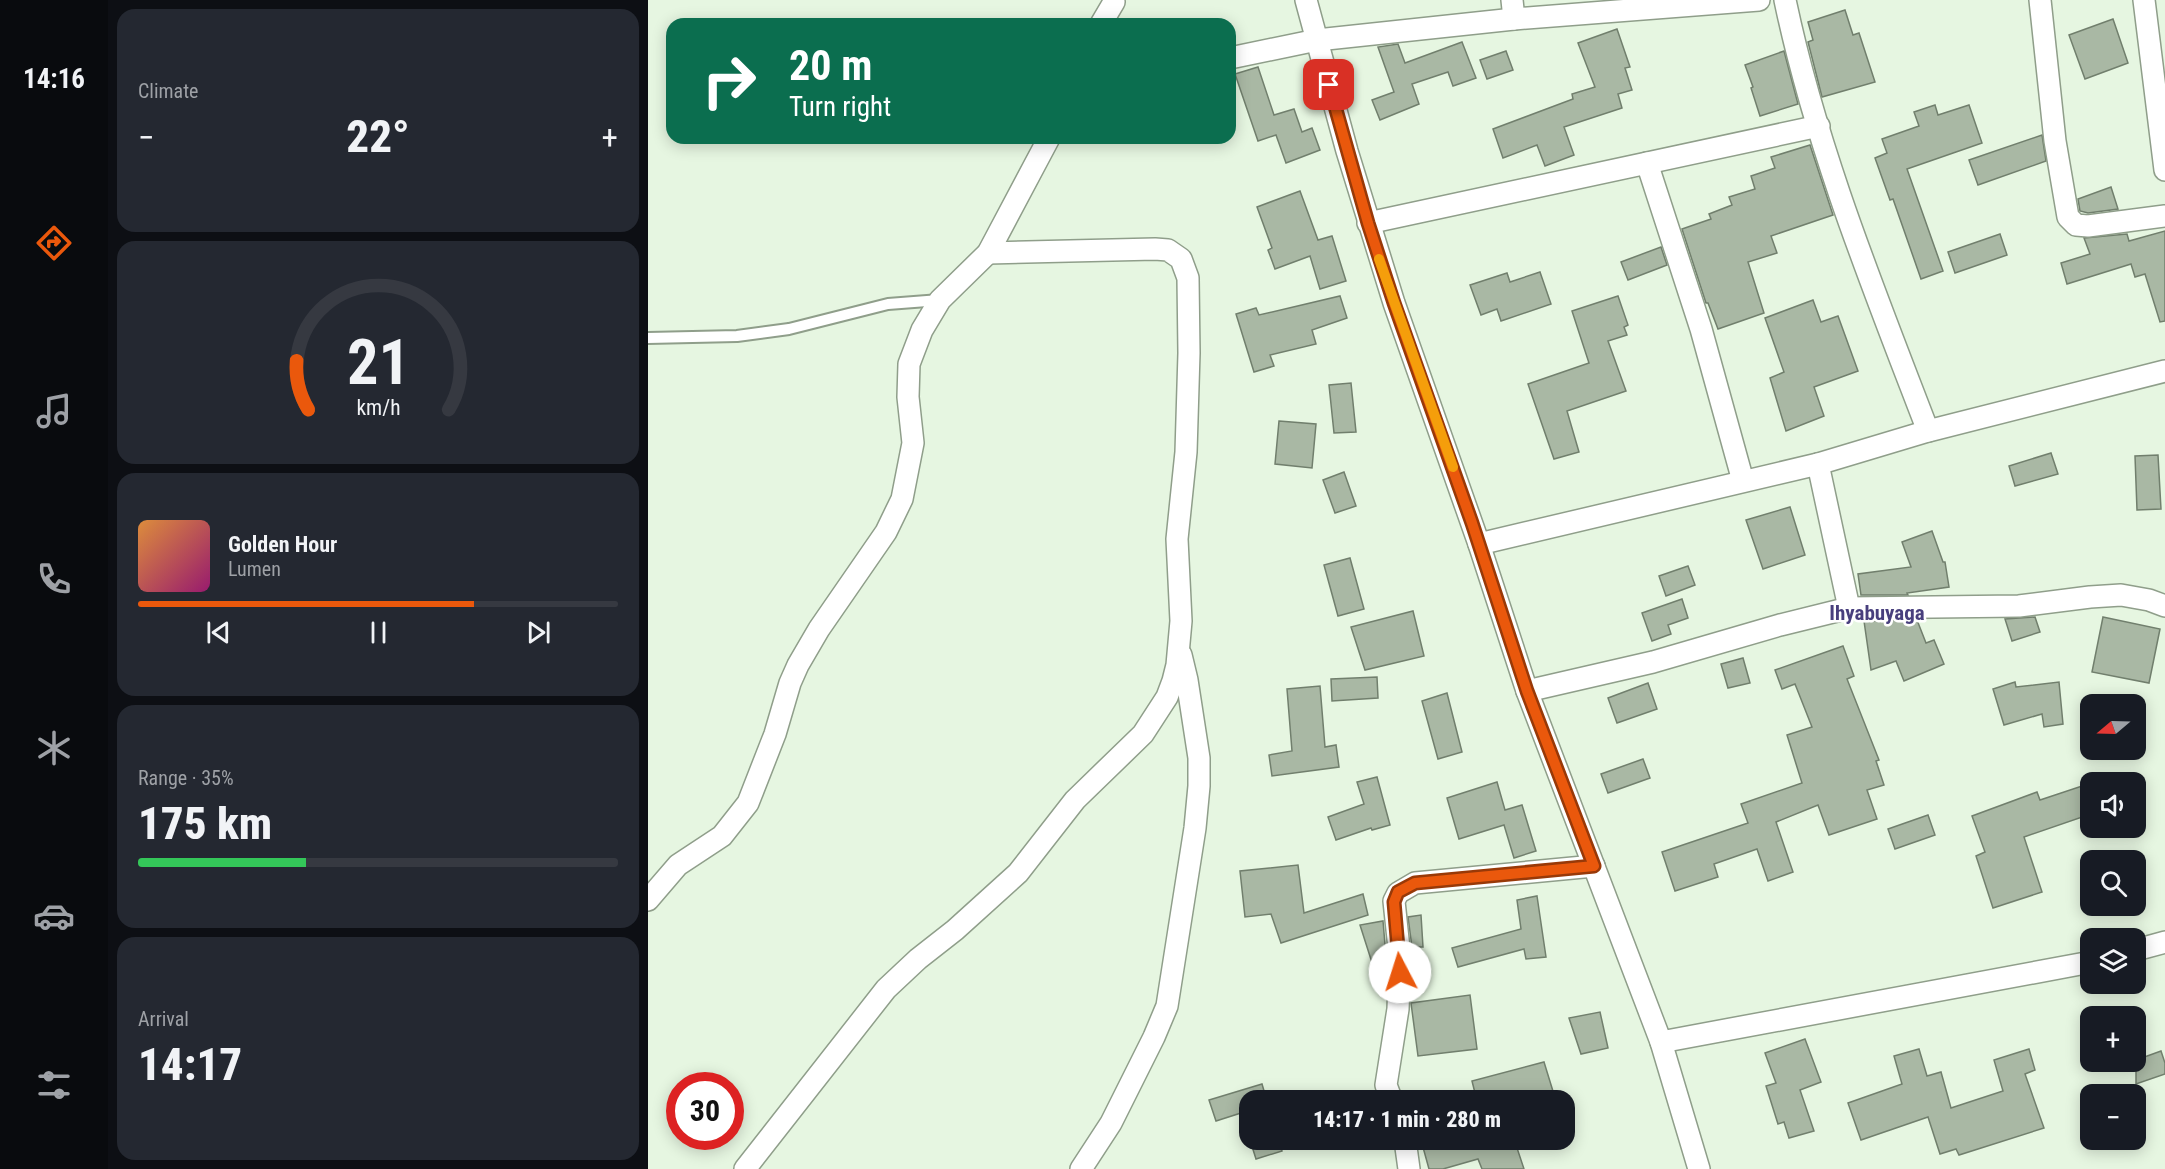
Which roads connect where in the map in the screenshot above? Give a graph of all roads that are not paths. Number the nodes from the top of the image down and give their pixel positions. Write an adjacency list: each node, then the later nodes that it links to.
1 (1306, 0): 10 (street)
2 (1759, 0): 7 (street)
3 (1785, 0): 12 (street)
4 (2040, 0): 16 (street)
5 (2144, 0): 15 (street)
6 (1114, 1): 8 (street); 9 (street)
7 (1513, 10): 10 (street)
8 (1104, 18)
9 (1114, 18)
10 (1317, 40): 11 (street); 17 (street)
11 (1236, 57)
12 (1819, 126): 14 (street); 22 (street)
13 (1047, 144): 18 (street)
14 (1647, 163): 17 (street); 24 (street)
15 (2165, 170)
16 (2165, 216)
17 (1368, 223): 25 (street)
18 (988, 253): 19 (street); 28 (street)
19 (940, 300): 20 (lane); 31 (street)
20 (648, 338)
21 (2165, 371): 22 (street)
22 (1928, 431): 23 (street)
23 (1818, 464): 24 (street); 27 (street)
24 (1743, 482): 25 (street)
25 (1479, 544): 29 (street)
26 (2165, 606): 27 (street)
27 (1849, 608): 29 (street)
28 (1178, 647): 38 (street); 39 (street)
29 (1527, 691): 30 (street)
30 (1594, 866): 35 (street); 36 (street)
31 (648, 900)
32 (2165, 942): 33 (street)
33 (2146, 947)
34 (2080, 964): 35 (street)
35 (1661, 1042): 41 (street)
36 (1388, 1090)
37 (1406, 1150): 40 (street)
38 (745, 1169)
39 (1081, 1169)
40 (1409, 1169)
41 (1699, 1169)

